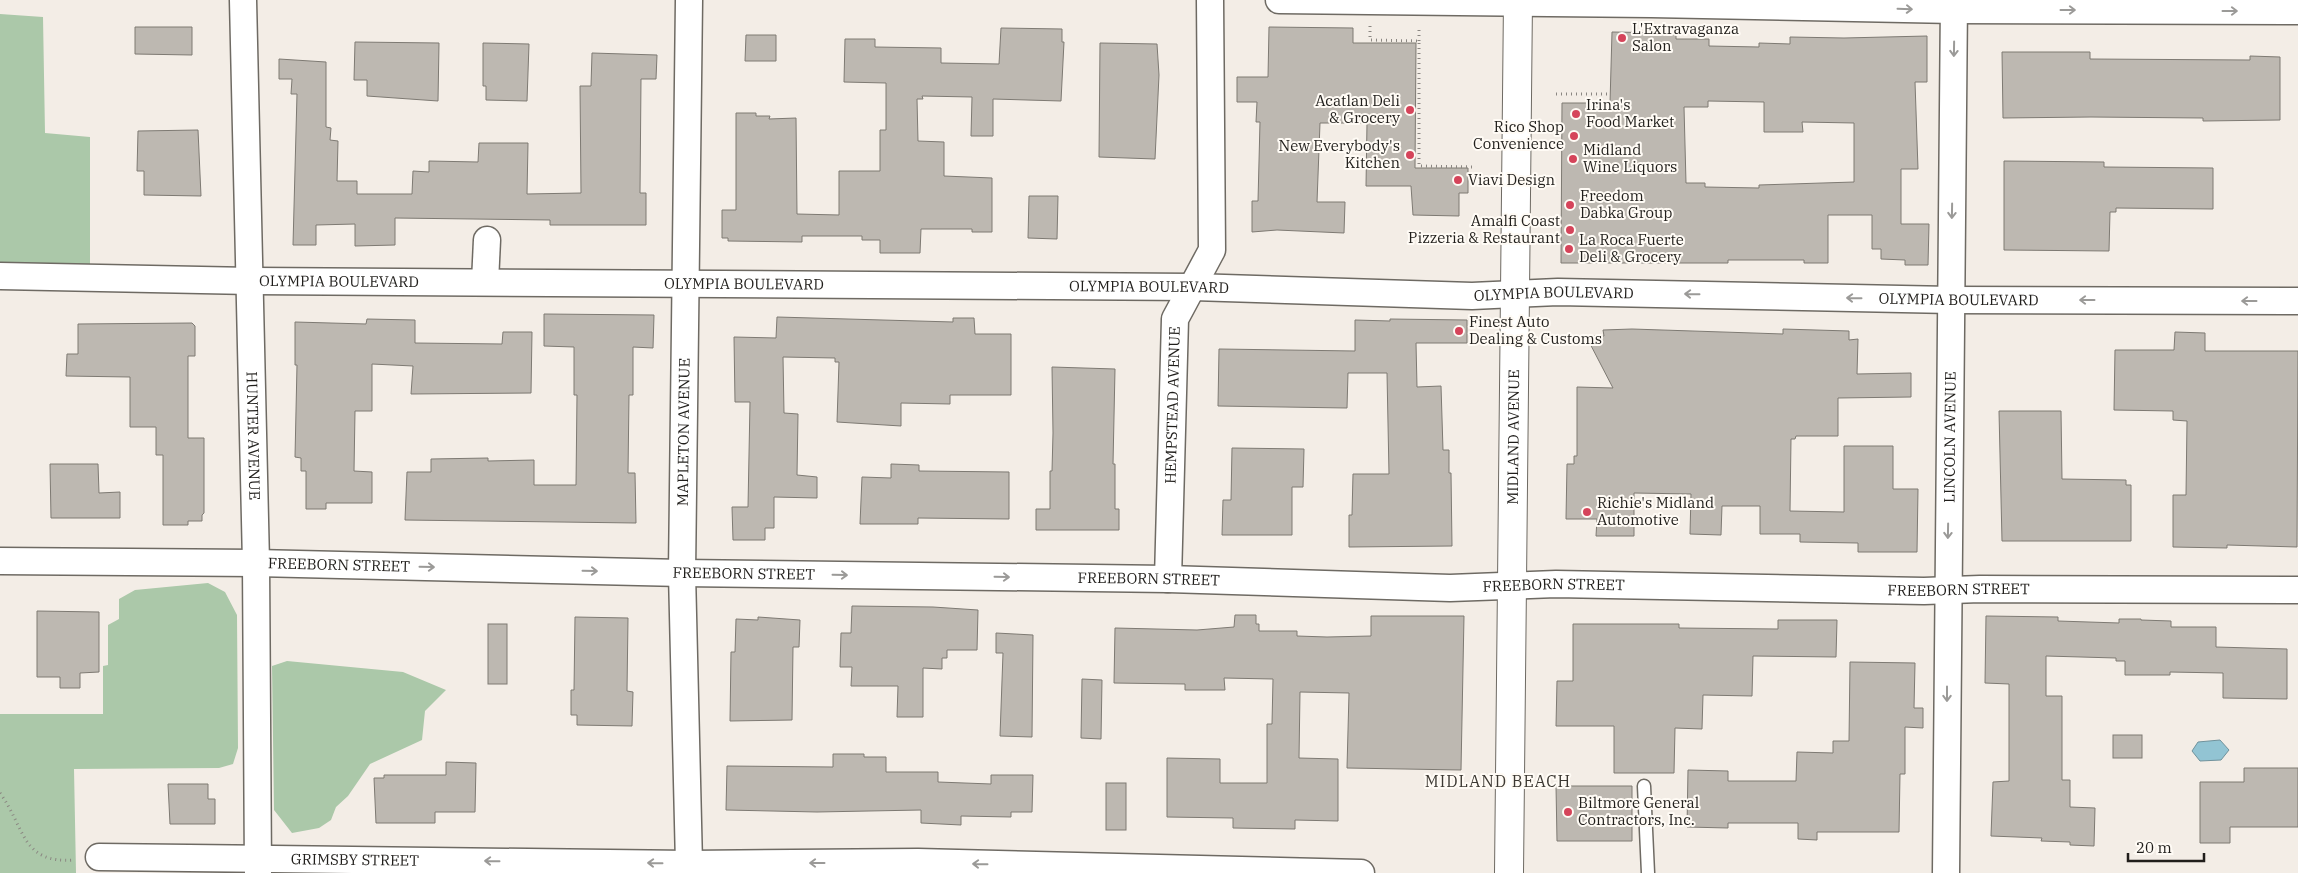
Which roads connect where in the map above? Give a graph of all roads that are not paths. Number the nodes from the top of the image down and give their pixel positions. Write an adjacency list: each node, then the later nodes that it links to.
1 (243, 0): 10 (street, HUNTER AVENUE)
2 (689, 0): 12 (street, MAPLETON AVENUE)
3 (1210, 0): 13 (street, HEMPSTEAD AVENUE)
4 (1279, 0): 5 (street)
5 (1518, 2): 6 (street, one-way to 6); 14 (main road, MIDLAND AVENUE)
6 (1954, 5): 7 (street, one-way to 7); 15 (street, LINCOLN AVENUE, one-way to 15)
7 (2298, 11)
8 (487, 240): 11 (street)
9 (0, 276): 10 (street, OLYMPIA BOULEVARD)
10 (251, 281): 11 (street, OLYMPIA BOULEVARD); 18 (street, HUNTER AVENUE)
11 (485, 282): 12 (street, OLYMPIA BOULEVARD)
12 (685, 284): 13 (street, OLYMPIA BOULEVARD); 19 (street, MAPLETON AVENUE)
13 (1193, 287): 14 (street, OLYMPIA BOULEVARD); 20 (street, HEMPSTEAD AVENUE)
14 (1514, 294): 15 (street, OLYMPIA BOULEVARD, one-way to 14); 21 (main road, MIDLAND AVENUE)
15 (1951, 300): 16 (street, OLYMPIA BOULEVARD, one-way to 15); 22 (street, LINCOLN AVENUE, one-way to 22)
16 (2298, 301)
17 (0, 561): 18 (street, FREEBORN STREET)
18 (256, 564): 19 (street, FREEBORN STREET, one-way to 19); 27 (street, HUNTER AVENUE)
19 (682, 573): 20 (street, FREEBORN STREET, one-way to 20); 26 (street, MAPLETON AVENUE)
20 (1168, 579): 21 (street, FREEBORN STREET)
21 (1512, 586): 22 (street, FREEBORN STREET); 30 (main road, MIDLAND AVENUE)
22 (1947, 590): 23 (street, FREEBORN STREET); 32 (street, LINCOLN AVENUE, one-way to 32)
23 (2298, 590)
24 (1644, 786): 31 (lane)
25 (87, 858): 27 (street, GRIMSBY STREET)
26 (689, 864): 27 (street, GRIMSBY STREET, one-way to 27); 28 (street, GRIMSBY STREET, one-way to 26)
27 (258, 865)
28 (918, 868): 29 (street, GRIMSBY STREET, one-way to 28)
29 (1361, 873)
30 (1509, 873)
31 (1648, 873)
32 (1946, 873)

